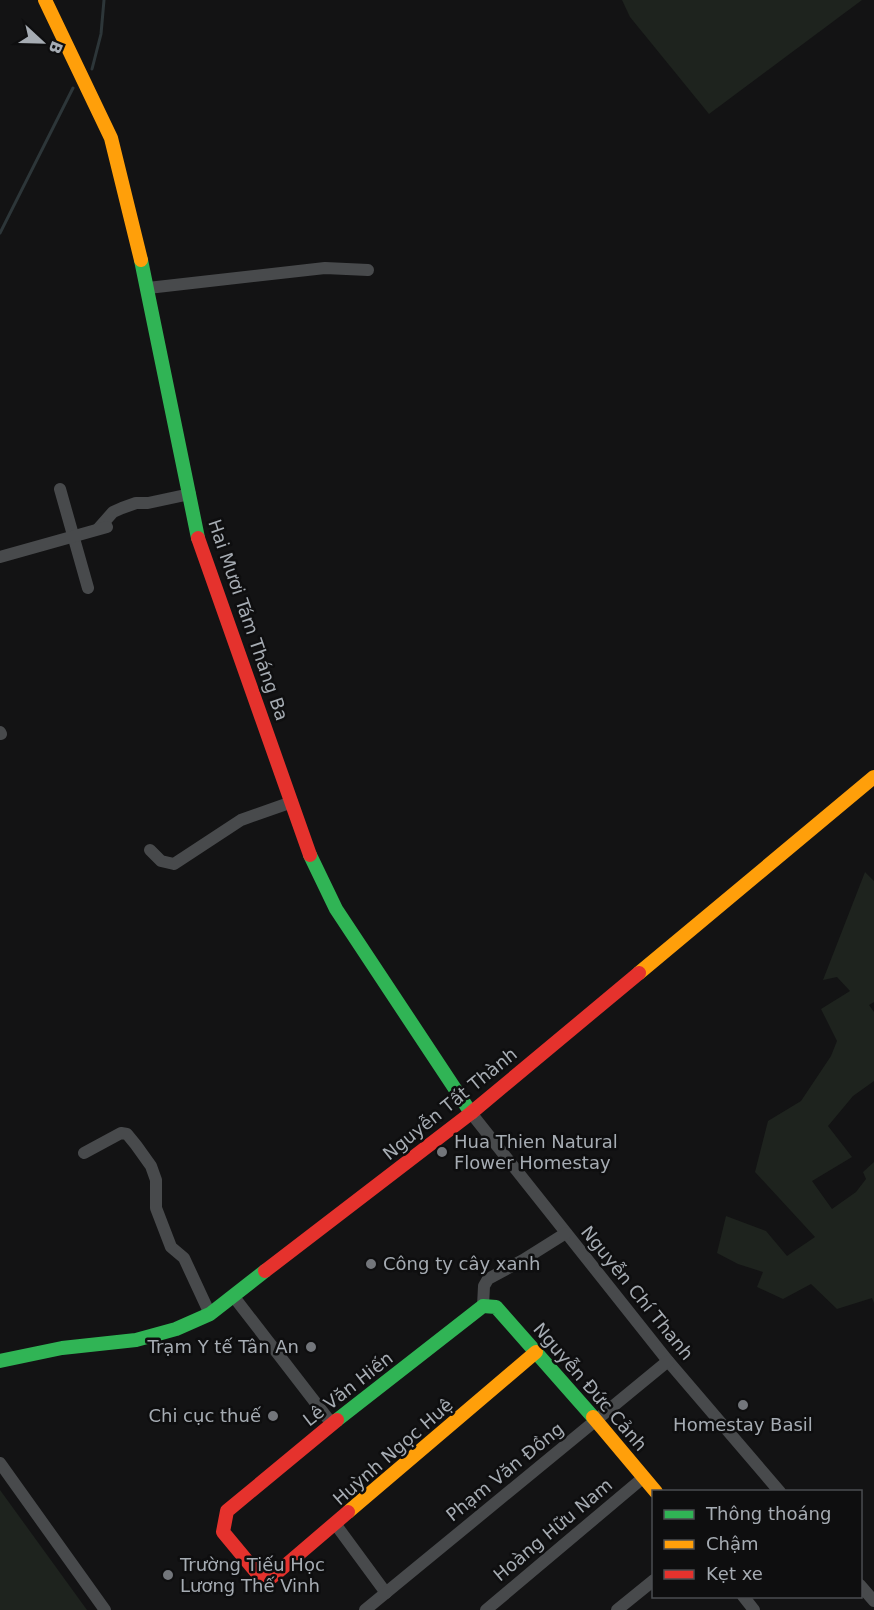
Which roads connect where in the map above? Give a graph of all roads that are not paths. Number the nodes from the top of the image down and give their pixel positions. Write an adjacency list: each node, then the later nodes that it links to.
1 (45, 0): 3 (street, Hai Mươi Tám Tháng Ba)
2 (368, 270): 3 (street)
3 (148, 288): 5 (street, Hai Mươi Tám Tháng Ba)
4 (60, 489): 6 (street)
5 (190, 494): 6 (street); 10 (street, Hai Mươi Tám Tháng Ba)
6 (74, 536): 7 (street); 8 (street)
7 (0, 557)
8 (88, 588)
9 (874, 777): 12 (street, Nguyễn Tất Thành)
10 (292, 802): 11 (street); 12 (street, Hai Mươi Tám Tháng Ba)
11 (150, 850)
12 (471, 1113): 14 (street, Nguyễn Chí Thanh); 15 (street, Nguyễn Tất Thành)
13 (84, 1153): 17 (street)
14 (566, 1233): 16 (street); 20 (street, Nguyễn Chí Thanh)
15 (234, 1297): 17 (street, Nguyễn Tất Thành); 22 (street)
16 (489, 1307): 18 (street, Nguyễn Đức Cảnh); 22 (street, Lê Văn Hiến)
17 (210, 1314): 19 (street, Nguyễn Tất Thành)
18 (536, 1352): 21 (street, Nguyễn Đức Cảnh); 27 (street, Huỳnh Ngọc Huệ)
19 (0, 1361)
20 (668, 1361): 21 (street, Phạm Văn Đồng); 26 (street, Nguyễn Chí Thanh)
21 (597, 1420): 24 (street, Nguyễn Đức Cảnh); 31 (street, Phạm Văn Đồng)
22 (332, 1424): 28 (street, Lê Văn Hiến)
23 (0, 1463): 34 (street)
24 (644, 1477): 25 (street, Nguyễn Đức Cảnh); 36 (street, Hoàng Hữu Nam)
25 (655, 1490)
26 (779, 1490)
27 (336, 1525): 28 (street, Huỳnh Ngọc Huệ); 31 (street)
28 (272, 1577)
29 (652, 1582): 37 (street)
30 (862, 1586): 33 (street)
31 (386, 1593): 35 (street, Phạm Văn Đồng)
32 (745, 1598): 38 (street)
33 (874, 1600)
34 (105, 1610)
35 (365, 1610)
36 (486, 1610)
37 (617, 1610)
38 (754, 1610)

